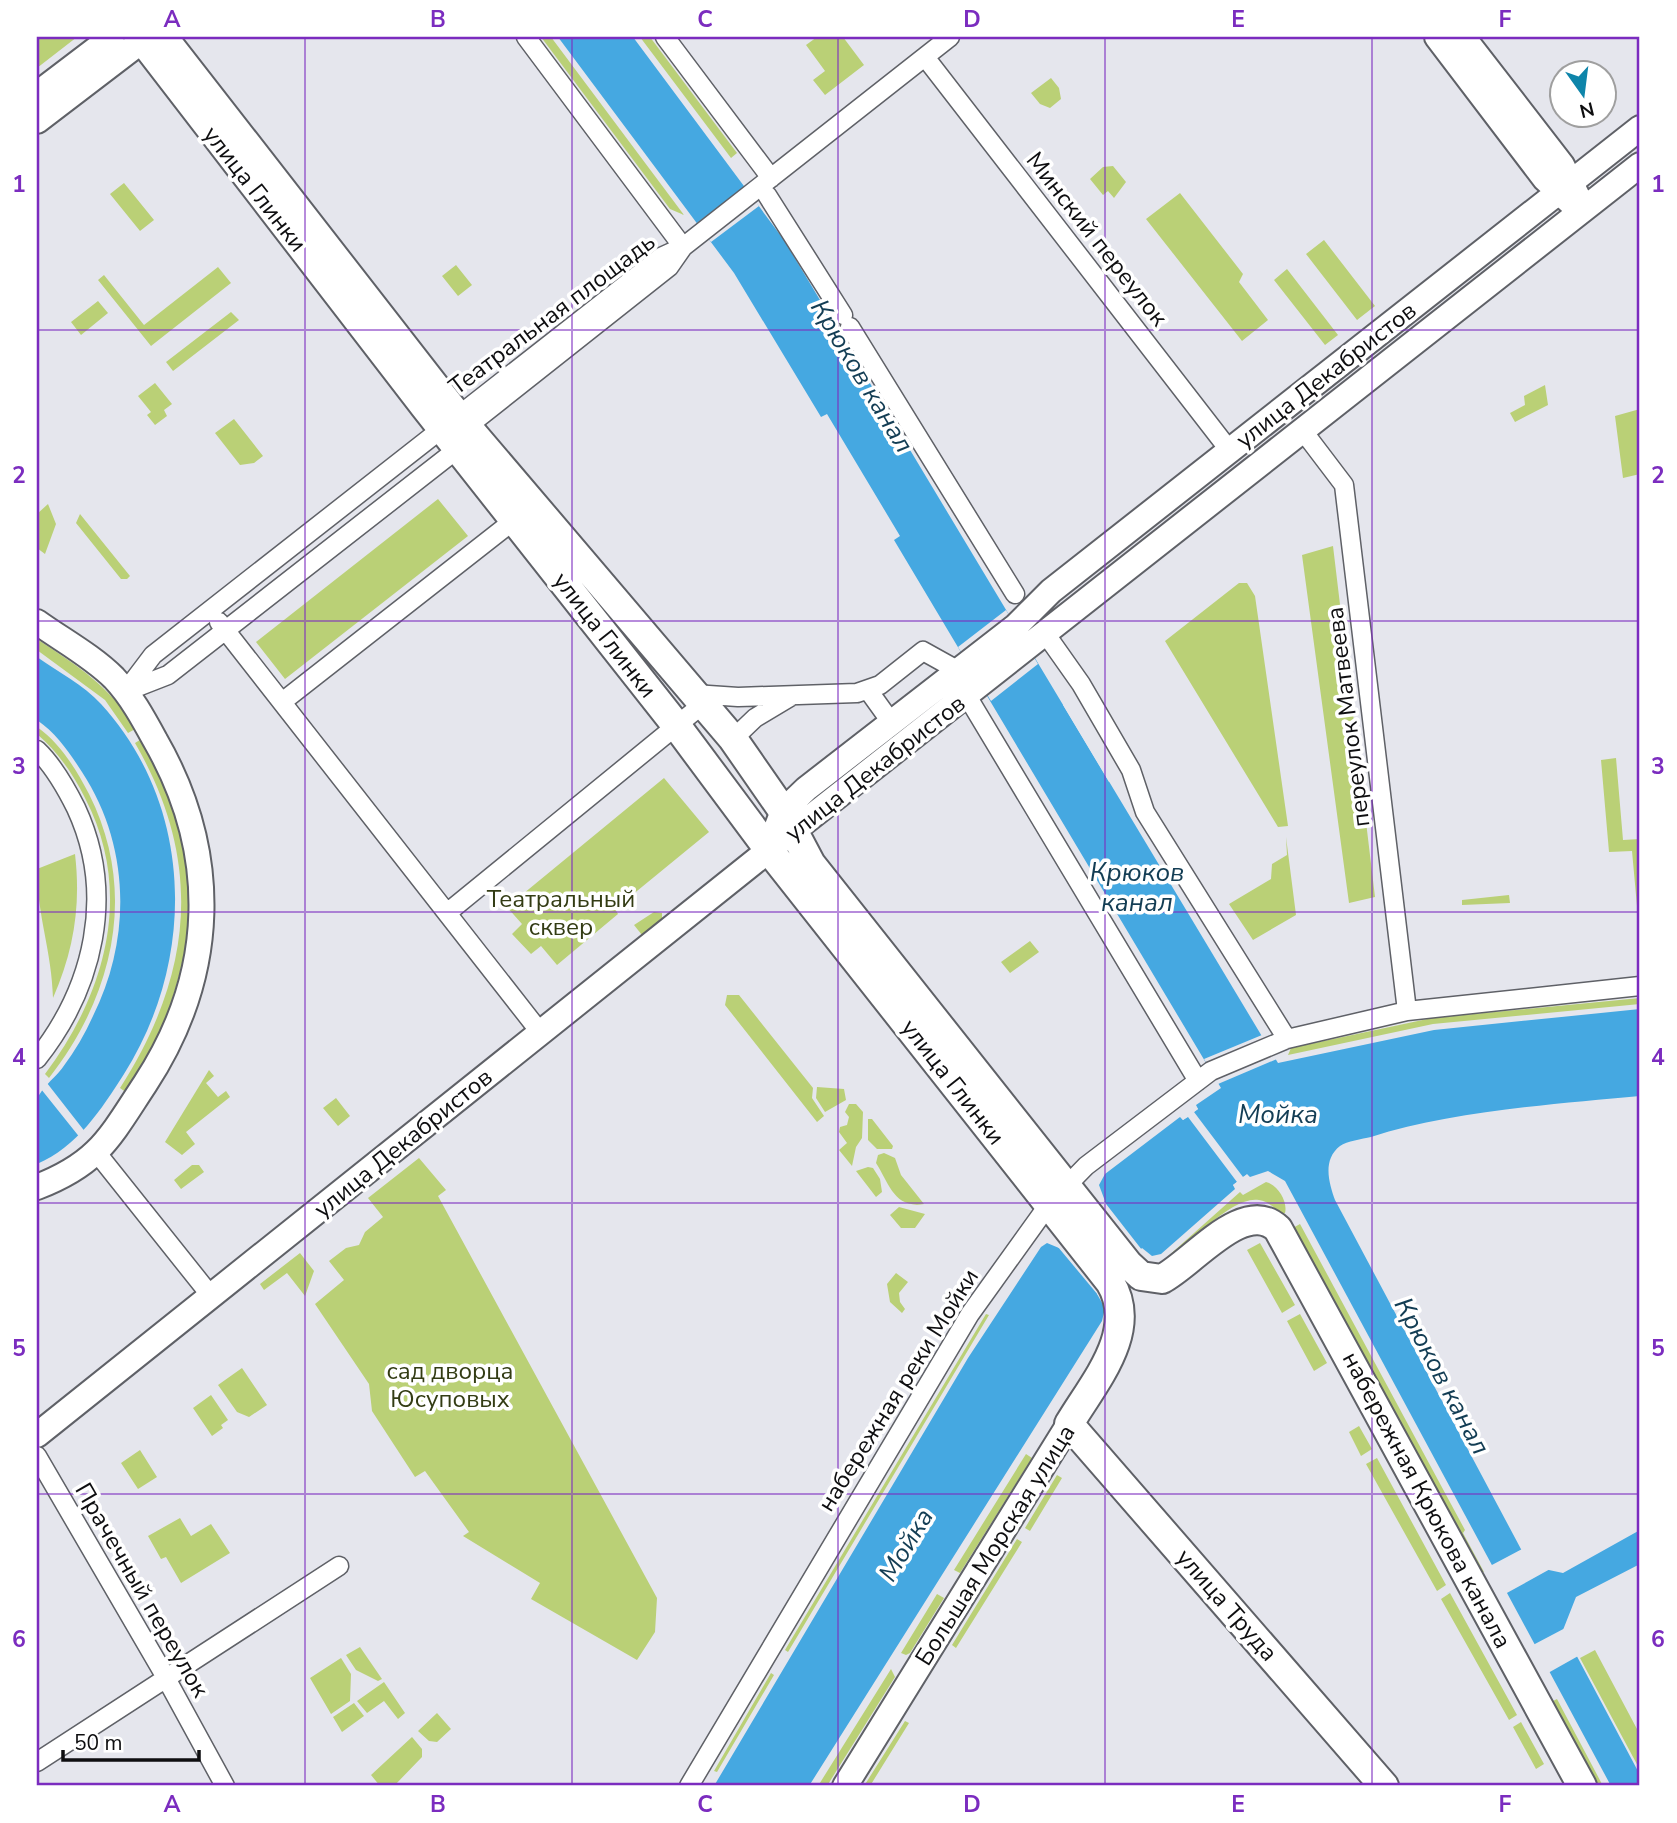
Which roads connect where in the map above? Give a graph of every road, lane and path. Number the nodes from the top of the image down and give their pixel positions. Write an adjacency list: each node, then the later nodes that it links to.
1 (112, 37): 9 (main road)
2 (526, 37): 16 (street)
3 (665, 37): 14 (street)
4 (950, 37): 8 (street, Театральная площадь)
5 (1437, 37): 13 (main road)
6 (1463, 37): 13 (main road)
7 (148, 38): 10 (main road); 17 (main road, улица Глинки)
8 (925, 57): 14 (street, Театральная площадь); 19 (street, Минский переулок)
9 (37, 94)
10 (37, 121)
11 (1640, 128): 13 (main road, улица Декабристов)
12 (1640, 165): 15 (main road, улица Декабристов)
13 (1565, 188): 15 (main road); 19 (main road, улица Декабристов)
14 (763, 189): 16 (street, Театральная площадь); 21 (street)
15 (1582, 211): 18 (main road, улица Декабристов)
16 (683, 247): 17 (street, Театральная площадь)
17 (456, 430): 20 (main road, улица Глинки); 22 (street, Театральная площадь); 24 (street, Театральная площадь)
18 (1303, 430): 25 (main road, улица Декабристов); 40 (street, переулок Матвеева)
19 (1230, 451): 25 (main road, улица Декабристов)
20 (524, 512): 30 (main road, улица Глинки); 31 (street); 33 (main road, улица Глинки)
21 (1015, 594)
22 (210, 610): 24 (street); 28 (street, Театральная площадь)
23 (37, 622): 28 (main road)
24 (226, 630): 28 (street, Театральная площадь); 31 (street)
25 (1030, 635): 26 (main road); 42 (street)
26 (969, 679): 27 (street); 32 (main road, улица Декабристов); 36 (main road, улица Декабристов); 44 (street)
27 (868, 690): 29 (street); 32 (street)
28 (125, 692): 45 (main road)
29 (793, 695): 30 (street); 34 (street)
30 (698, 699): 33 (street); 34 (main road, улица Глинки)
31 (282, 702): 38 (street)
32 (891, 722): 36 (main road, улица Декабристов)
33 (676, 725): 37 (main road, улица Глинки); 38 (street)
34 (733, 739): 36 (main road, улица Глинки)
35 (37, 750): 43 (street)
36 (788, 822): 37 (main road, улица Декабристов); 47 (main road, улица Глинки)
37 (769, 850): 41 (main road, улица Декабристов); 47 (main road, улица Глинки)
38 (447, 913): 41 (street)
39 (1640, 986): 40 (street)
40 (1407, 1012): 42 (street)
41 (540, 1032): 49 (main road, улица Декабристов)
42 (1287, 1039): 44 (street, набережная реки Мойки)
43 (37, 1059)
44 (1204, 1076): 47 (street, набережная реки Мойки)
45 (97, 1153): 46 (main road); 49 (street)
46 (37, 1187)
47 (1057, 1195): 48 (main road, улица Глинки); 57 (street, набережная реки Мойки)
48 (1119, 1281): 50 (main road, Большая Морская улица); 60 (main road, набережная Крюкова канала)
49 (211, 1296): 51 (main road, улица Декабристов)
50 (1069, 1424): 58 (main road, Большая Морская улица); 59 (main road, улица Труда)
51 (37, 1435)
52 (37, 1456): 54 (street, Прачечный переулок)
53 (339, 1566): 54 (street)
54 (166, 1678): 55 (street); 56 (street, Прачечный переулок)
55 (37, 1762)
56 (225, 1786)
57 (689, 1786)
58 (845, 1786)
59 (1384, 1786)
60 (1582, 1786)

